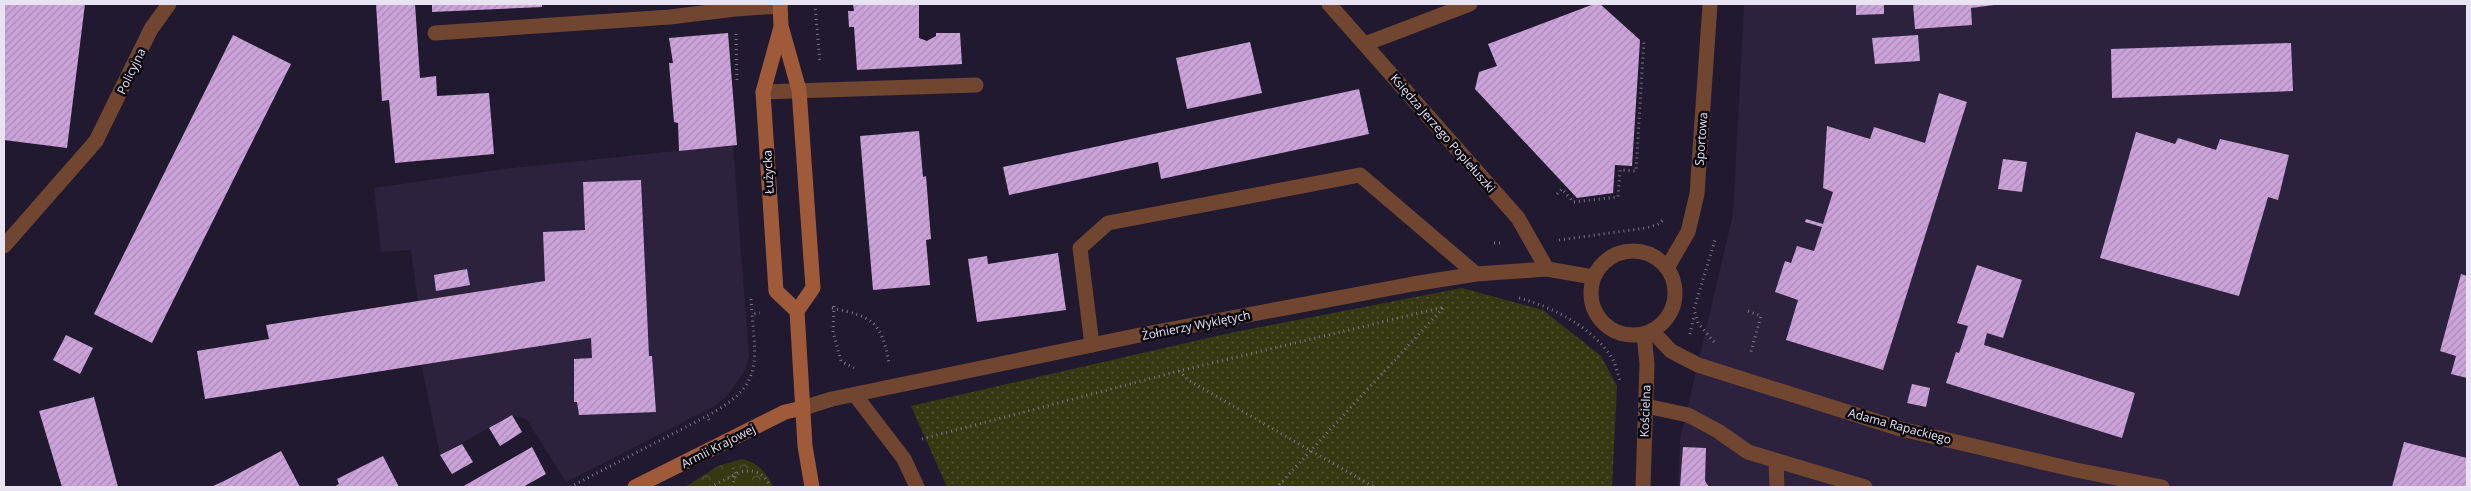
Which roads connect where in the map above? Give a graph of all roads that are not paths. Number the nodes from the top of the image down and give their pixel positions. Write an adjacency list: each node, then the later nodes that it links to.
1 (169, 4): 12 (street, Policyjna)
2 (1329, 4): 8 (street, Księdza Jerzego Popiełuszki)
3 (1470, 4): 8 (street)
4 (1710, 4): 13 (street, Sportowa)
5 (780, 5): 6 (street, Łużycka); 7 (street)
6 (781, 26): 10 (street, Łużycka); 11 (street, Łużycka)
7 (435, 33)
8 (1365, 44): 14 (street, Księdza Jerzego Popiełuszki)
9 (976, 85): 10 (street)
10 (799, 90): 11 (street); 17 (street, Łużycka)
11 (763, 92): 17 (street, Łużycka)
12 (4, 246)
13 (1667, 268): 16 (street); 18 (street)
14 (1547, 269): 15 (street, Żołnierzy Wyklętych); 16 (street, Żołnierzy Wyklętych)
15 (1476, 274): 19 (street, Żołnierzy Wyklętych); 19 (street)
16 (1593, 277): 18 (street)
17 (797, 311): 22 (street)
18 (1648, 333): 21 (street, Kościelna); 30 (street, Adama Rapackiego)
19 (1092, 345): 20 (street, Żołnierzy Wyklętych)
20 (856, 395): 22 (street, Żołnierzy Wyklętych); 26 (street)
21 (1646, 406): 23 (street); 27 (street, Kościelna)
22 (803, 408): 24 (street, Armii Krajowej); 25 (street)
23 (1776, 461): 28 (street); 29 (street)
24 (635, 487)
25 (812, 487)
26 (917, 487)
27 (1643, 487)
28 (1778, 487)
29 (1864, 487)
30 (2162, 487)

